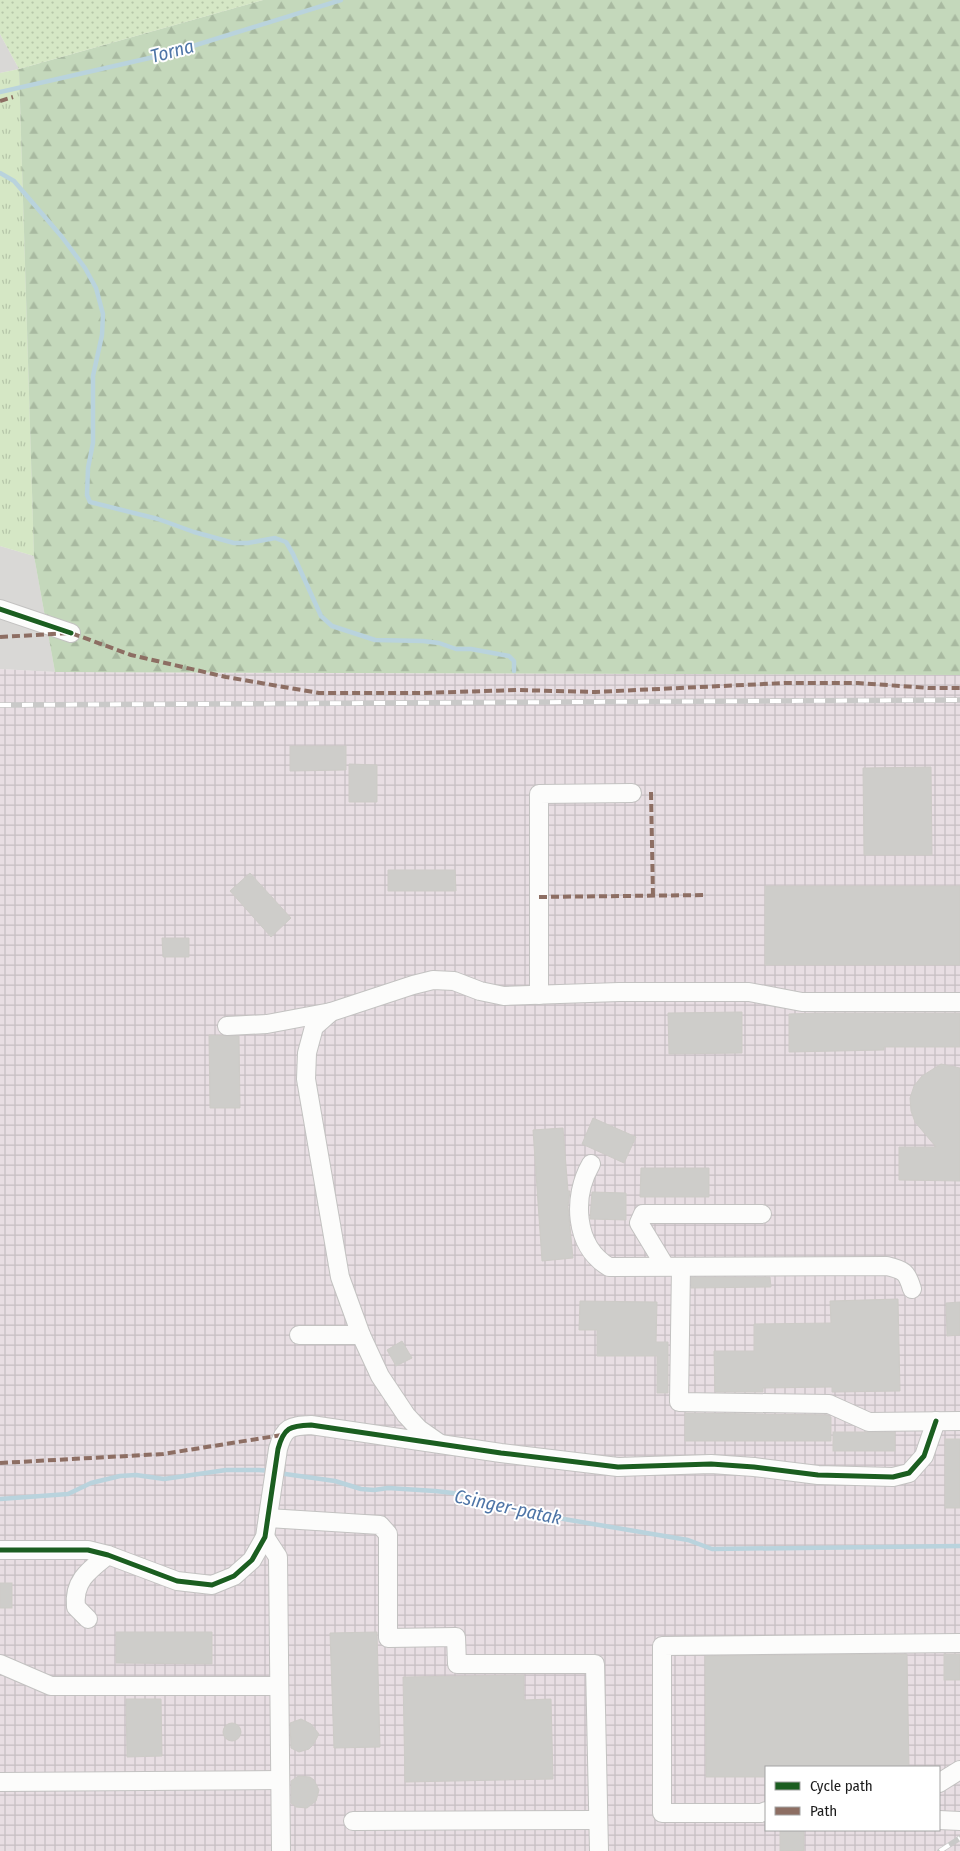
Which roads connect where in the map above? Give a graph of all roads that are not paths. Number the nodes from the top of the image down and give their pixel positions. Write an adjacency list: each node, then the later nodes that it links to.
1 (0, 609): 2 (street)
2 (71, 633)
3 (632, 792): 4 (street)
4 (539, 995): 5 (street); 6 (street)
5 (960, 1002)
6 (331, 1012): 7 (street); 12 (street)
7 (227, 1026)
8 (591, 1164): 10 (street)
9 (762, 1214): 10 (street)
10 (673, 1266): 11 (street); 14 (street)
11 (912, 1289)
12 (361, 1334): 13 (street); 16 (street)
13 (299, 1335)
14 (936, 1421): 15 (street); 16 (street)
15 (960, 1421)
16 (439, 1443): 17 (street)
17 (268, 1518): 18 (street); 30 (street)
18 (265, 1537): 20 (street); 24 (street)
19 (0, 1550): 20 (street)
20 (108, 1555): 21 (street)
21 (88, 1619)
22 (960, 1643): 29 (street)
23 (0, 1664): 24 (street)
24 (279, 1686): 26 (street)
25 (960, 1770): 28 (street)
26 (280, 1780): 27 (street); 34 (street)
27 (0, 1782)
28 (940, 1782)
29 (764, 1812)
30 (598, 1820): 32 (street); 35 (street)
31 (940, 1820): 33 (street)
32 (353, 1821)
33 (960, 1821)
34 (281, 1851)
35 (599, 1851)

